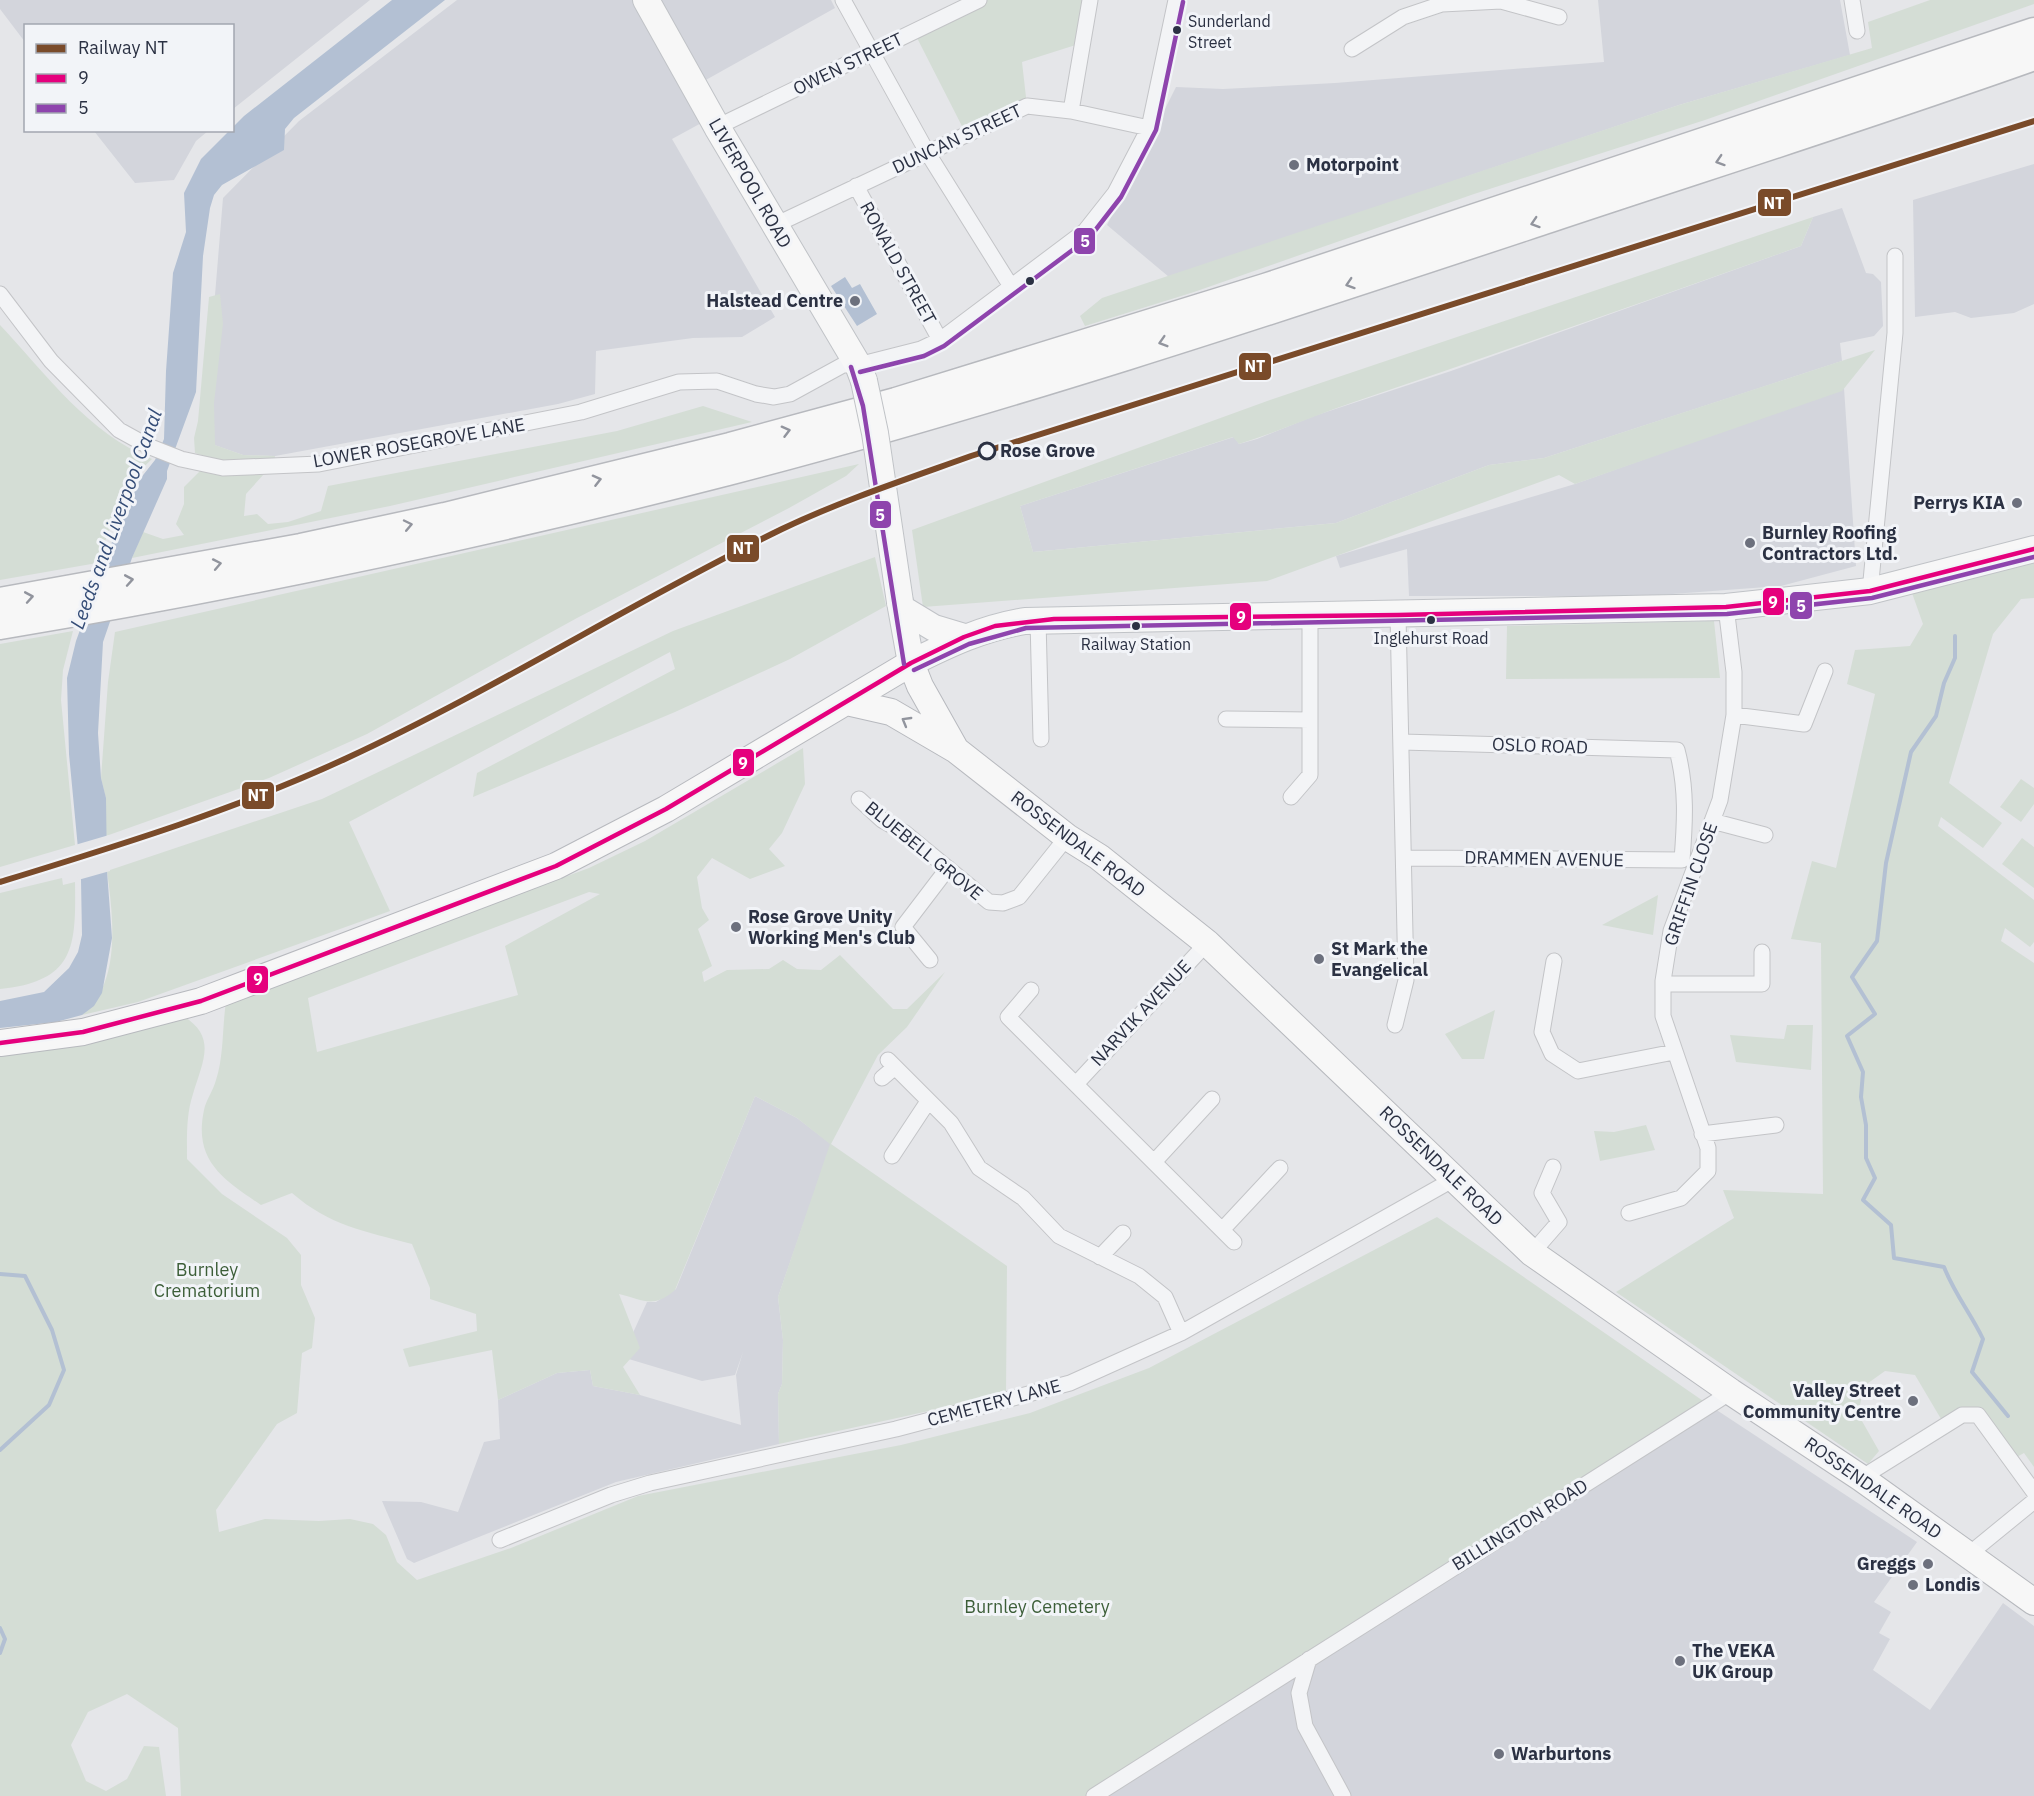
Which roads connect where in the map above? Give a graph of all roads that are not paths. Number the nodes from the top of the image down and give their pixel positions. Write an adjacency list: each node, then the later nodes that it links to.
1 (646, 0): 17 (main road, LIVERPOOL ROAD)
2 (843, 0): 13 (street)
3 (1090, 0): 16 (street)
4 (1176, 0): 18 (street, LOWER ROSEGROVE LANE)
5 (1852, 0): 10 (street)
6 (974, 1): 13 (street, OWEN STREET)
7 (1442, 2): 8 (street); 12 (street)
8 (1559, 17)
9 (2034, 17): 24 (highway)
10 (1857, 30)
11 (2034, 32): 24 (highway)
12 (1352, 49)
13 (871, 52): 17 (street, OWEN STREET); 20 (street)
14 (2034, 56): 19 (highway)
15 (2034, 68): 19 (highway)
16 (1071, 111): 18 (street, DUNCAN STREET); 20 (street, DUNCAN STREET)
17 (717, 127): 22 (main road, LIVERPOOL ROAD)
18 (1149, 128): 25 (street, LOWER ROSEGROVE LANE)
19 (1775, 143): 30 (highway, one-way to 30)
20 (927, 152): 21 (street, DUNCAN STREET); 25 (street)
21 (856, 186): 22 (street, DUNCAN STREET); 27 (street, RONALD STREET)
22 (775, 225): 28 (main road, LIVERPOOL ROAD)
23 (1895, 256): 31 (street)
24 (1338, 263): 30 (highway, one-way to 24)
25 (1012, 288): 27 (street, LOWER ROSEGROVE LANE)
26 (0, 294): 28 (street, LOWER ROSEGROVE LANE)
27 (940, 340): 28 (street, LOWER ROSEGROVE LANE)
28 (861, 373): 34 (main road, LIVERPOOL ROAD, bridge)
29 (2034, 549): 31 (main road)
30 (159, 586): 33 (highway)
31 (1870, 591): 35 (main road)
32 (0, 602): 33 (highway, one-way to 33)
33 (55, 604): 39 (highway)
34 (901, 605): 40 (main road); 41 (main road, ROSSENDALE ROAD)
35 (1726, 607): 36 (main road); 44 (street, GRIFFIN CLOSE)
36 (1398, 615): 37 (main road); 48 (street)
37 (1310, 616): 38 (main road); 46 (street)
38 (1038, 620): 40 (main road); 47 (street)
39 (0, 625)
40 (964, 637): 41 (main road)
41 (911, 663): 43 (main road); 49 (main road, ROSSENDALE ROAD)
42 (1825, 671): 44 (street)
43 (847, 702): 49 (main road, one-way to 43); 65 (main road)
44 (1734, 715): 52 (street, GRIFFIN CLOSE)
45 (1226, 719): 46 (street)
46 (1310, 720): 50 (street)
47 (1041, 739)
48 (1402, 742): 55 (street); 56 (street, OSLO ROAD)
49 (956, 750): 54 (main road, ROSSENDALE ROAD)
50 (1291, 797)
51 (860, 799): 57 (street, BLUEBELL GROVE)
52 (1712, 821): 53 (street); 62 (street, GRIFFIN CLOSE)
53 (1765, 835)
54 (1067, 837): 57 (street, BLUEBELL GROVE); 58 (main road, ROSSENDALE ROAD)
55 (1406, 858): 56 (street, DRAMMEN AVENUE); 64 (street)
56 (1682, 860)
57 (948, 868): 60 (street)
58 (1207, 943): 68 (street, NARVIK AVENUE); 77 (main road, ROSSENDALE ROAD)
59 (1762, 951): 62 (street)
60 (930, 960)
61 (1554, 961): 66 (street)
62 (1663, 984): 66 (street, GRIFFIN CLOSE)
63 (1031, 990): 68 (street)
64 (1395, 1025)
65 (0, 1043)
66 (1674, 1052): 72 (street, GRIFFIN CLOSE)
67 (882, 1078): 70 (street)
68 (1076, 1084): 74 (street)
69 (1212, 1099): 74 (street)
70 (927, 1102): 73 (street); 83 (street)
71 (1776, 1125): 72 (street)
72 (1702, 1134): 78 (street, GRIFFIN CLOSE)
73 (892, 1156)
74 (1154, 1162): 79 (street)
75 (1553, 1167): 82 (street)
76 (1280, 1168): 79 (street)
77 (1454, 1179): 82 (main road, ROSSENDALE ROAD); 84 (street, CEMETERY LANE)
78 (1629, 1213)
79 (1222, 1230): 81 (street)
80 (1123, 1233): 83 (street)
81 (1234, 1242)
82 (1532, 1252): 85 (main road, ROSSENDALE ROAD)
83 (1100, 1257): 84 (street)
84 (1181, 1333): 89 (street, CEMETERY LANE)
85 (1731, 1392): 86 (main road, ROSSENDALE ROAD); 92 (street, BILLINGTON ROAD)
86 (1861, 1478): 87 (street); 90 (main road, ROSSENDALE ROAD)
87 (2034, 1492)
88 (2034, 1501): 90 (street)
89 (500, 1540)
90 (1968, 1555): 91 (main road, ROSSENDALE ROAD)
91 (2034, 1602)
92 (1309, 1659): 93 (street, BILLINGTON ROAD); 94 (street)
93 (1094, 1796)
94 (1343, 1796)

